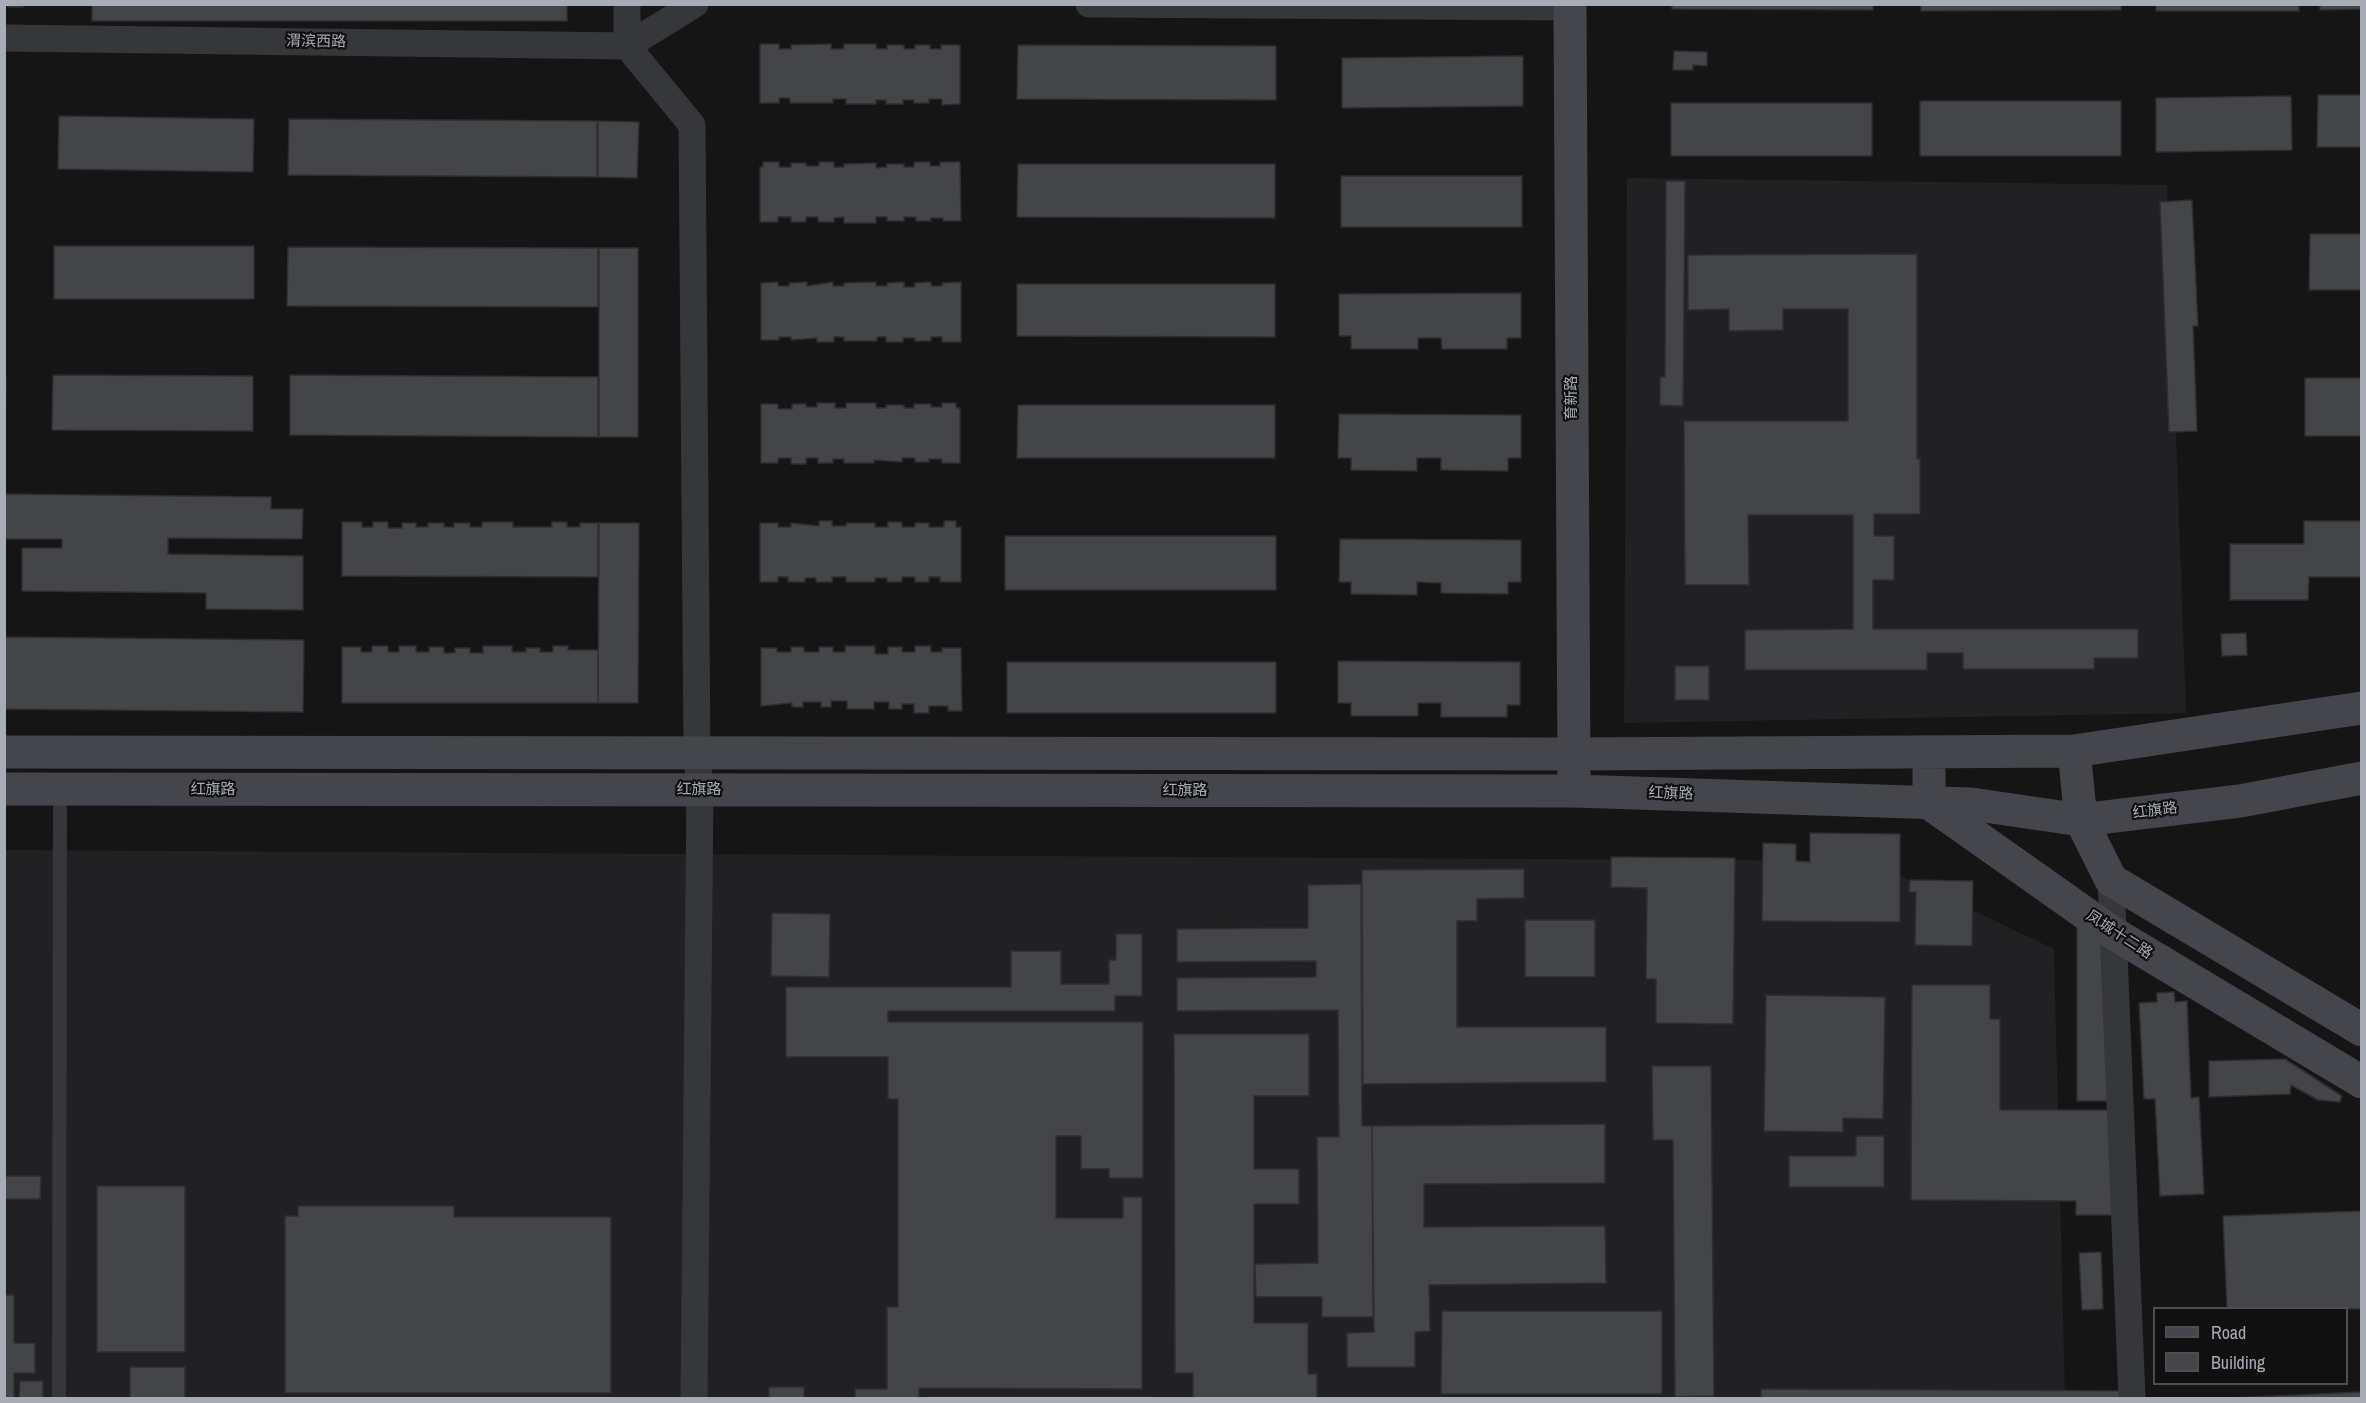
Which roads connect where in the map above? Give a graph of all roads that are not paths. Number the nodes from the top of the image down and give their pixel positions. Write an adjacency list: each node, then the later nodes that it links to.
1 (627, 4): 6 (street)
2 (695, 4): 6 (street)
3 (1089, 4): 4 (street)
4 (1570, 6): 12 (main road, 育新路)
5 (4, 38): 6 (street, 渭滨西路)
6 (627, 46): 11 (street)
7 (2361, 708): 8 (main road)
8 (2074, 751): 10 (main road); 19 (main road)
9 (4, 752): 11 (main road)
10 (1929, 752): 12 (main road); 18 (main road)
11 (697, 753): 12 (main road); 16 (street)
12 (1574, 754): 17 (main road, 育新路)
13 (2361, 778): 19 (main road, 红旗路)
14 (4, 789): 15 (main road, 红旗路)
15 (60, 789): 16 (main road, 红旗路); 24 (lane)
16 (700, 790): 17 (main road, 红旗路); 25 (street)
17 (1574, 791): 18 (main road, 红旗路)
18 (1929, 803): 19 (main road, 红旗路); 21 (main road, 凤城十二路)
19 (2081, 820): 20 (main road)
20 (2111, 880): 21 (street); 22 (main road)
21 (2113, 933): 23 (main road, 凤城十二路); 26 (street)
22 (2361, 1030)
23 (2361, 1082)
24 (59, 1398)
25 (694, 1398)
26 (2132, 1398)

